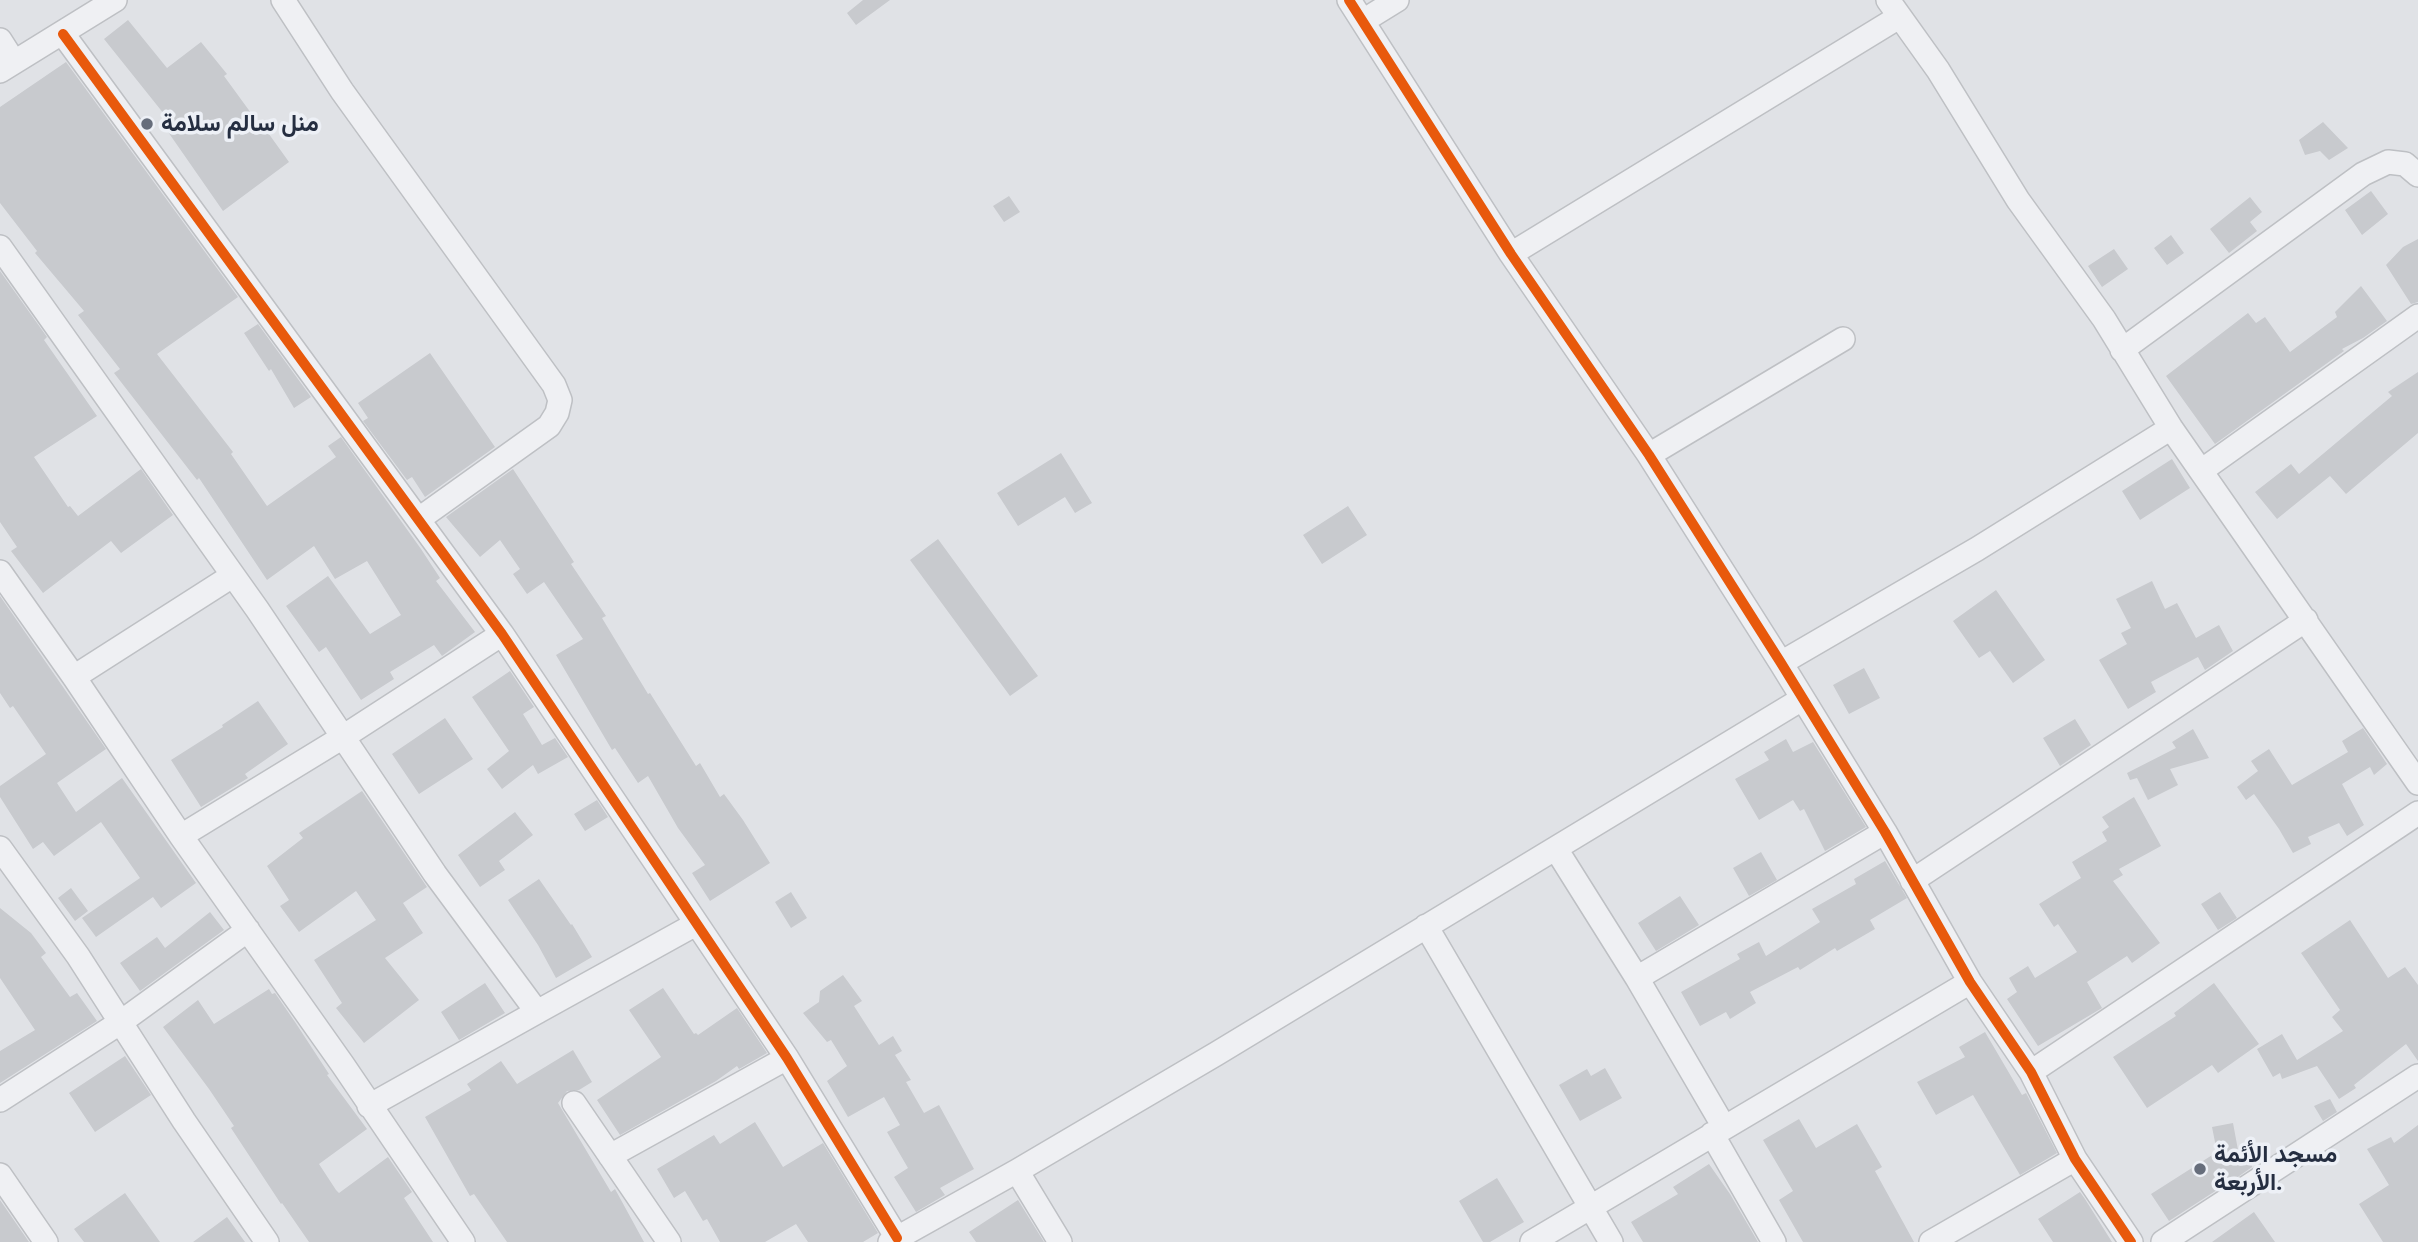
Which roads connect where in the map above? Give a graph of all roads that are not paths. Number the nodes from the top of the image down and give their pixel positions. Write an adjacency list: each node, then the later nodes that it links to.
1 (115, 0): 7 (street)
2 (283, 0): 19 (street)
3 (1349, 0): 6 (street)
4 (1397, 0): 6 (street)
5 (1894, 8): 12 (street); 15 (street)
6 (1363, 22): 12 (street)
7 (63, 33): 9 (street); 19 (street)
8 (0, 40): 9 (street)
9 (7, 66)
10 (2418, 175): 15 (street)
11 (0, 247): 21 (street)
12 (1511, 254): 17 (street)
13 (2418, 316): 18 (street)
14 (1843, 339): 17 (street)
15 (2122, 350): 16 (street)
16 (2171, 428): 18 (street); 24 (street)
17 (1649, 455): 24 (street)
18 (2201, 471): 22 (street)
19 (419, 519): 23 (street)
20 (0, 572): 25 (street)
21 (232, 576): 25 (street); 27 (street)
22 (2306, 620): 28 (street); 34 (street)
23 (502, 634): 27 (street); 35 (street)
24 (1782, 663): 26 (street)
25 (74, 677): 31 (street)
26 (1802, 699): 30 (street); 33 (street)
27 (343, 737): 31 (street); 40 (street)
28 (2418, 783)
29 (2418, 813): 43 (street)
30 (1885, 832): 34 (street); 38 (street)
31 (181, 836): 37 (street)
32 (0, 848): 41 (street)
33 (1556, 849): 36 (street); 38 (street)
34 (1912, 881): 39 (street)
35 (696, 924): 40 (street); 42 (street)
36 (1426, 926): 51 (street); 53 (street)
37 (248, 930): 41 (street); 47 (street)
38 (1637, 978): 48 (street)
39 (1970, 982): 43 (street); 48 (street)
40 (537, 1012): 47 (street)
41 (121, 1022): 45 (street); 56 (street)
42 (788, 1058): 49 (street); 54 (street)
43 (2031, 1072): 50 (street)
44 (2418, 1076): 65 (street)
45 (0, 1100)
46 (575, 1103): 49 (street)
47 (369, 1106): 57 (street)
48 (1718, 1130): 53 (street); 62 (street)
49 (610, 1156): 58 (street)
50 (2075, 1159): 63 (street); 64 (street)
51 (1017, 1171): 54 (street); 59 (street)
52 (0, 1175): 55 (street)
53 (1590, 1207): 60 (street); 61 (street)
54 (894, 1240)
55 (46, 1242)
56 (267, 1242)
57 (463, 1242)
58 (669, 1242)
59 (1060, 1242)
60 (1532, 1242)
61 (1611, 1242)
62 (1774, 1242)
63 (1931, 1242)
64 (2131, 1242)
65 (2163, 1242)

